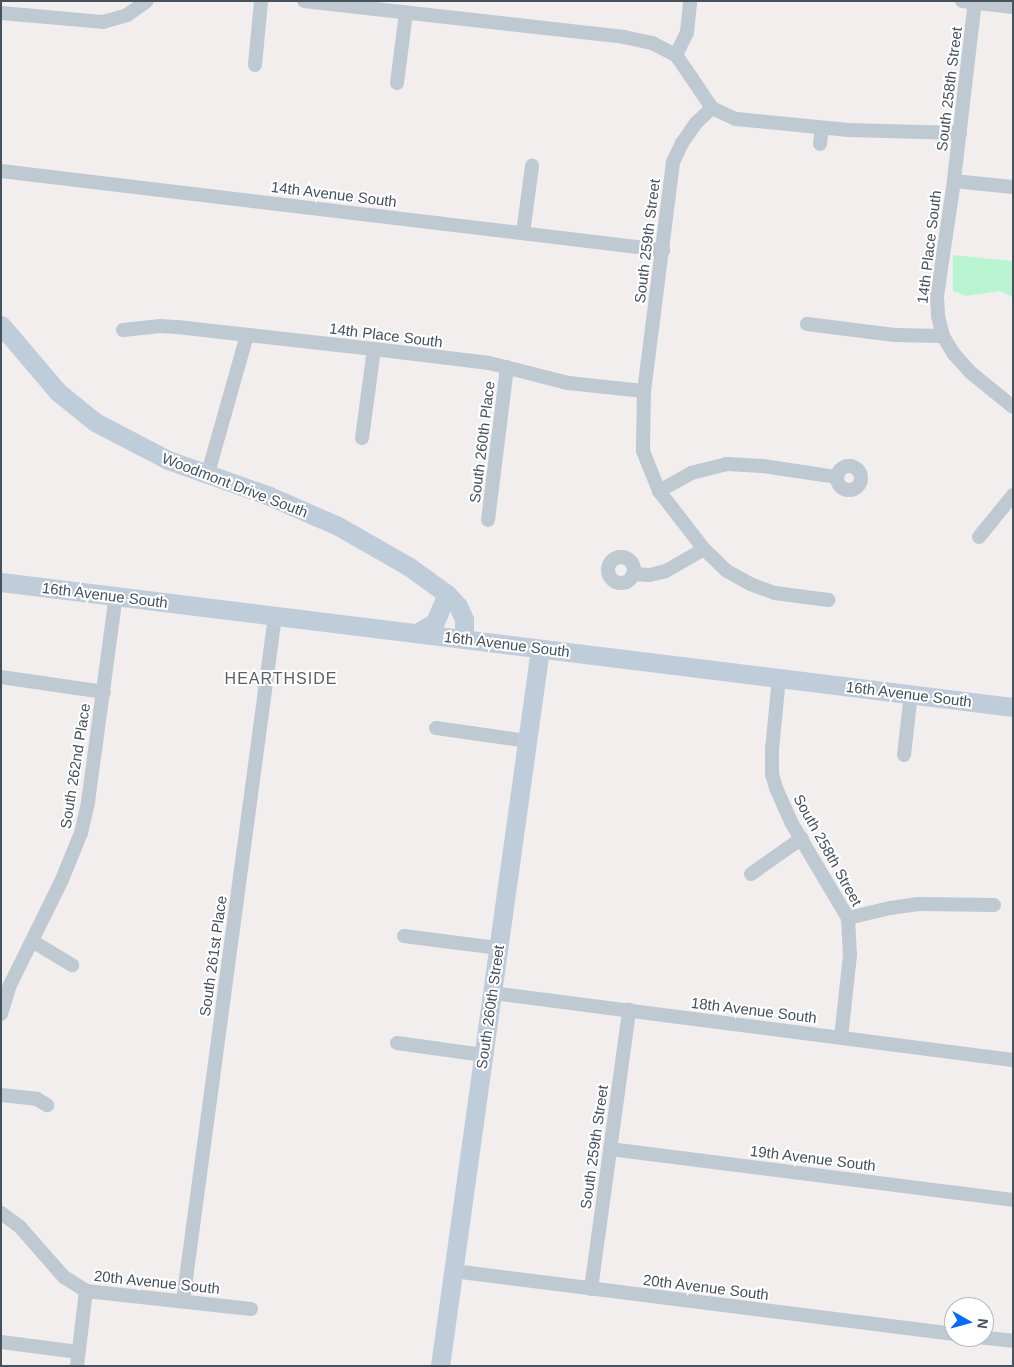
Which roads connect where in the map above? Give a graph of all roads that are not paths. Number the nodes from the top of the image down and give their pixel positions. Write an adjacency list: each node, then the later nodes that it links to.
1 (147, 1): 9 (street)
2 (261, 1): 11 (street)
3 (304, 1): 6 (street)
4 (690, 1): 10 (street)
5 (971, 2): 7 (street); 15 (street, South 258th Street)
6 (356, 4): 8 (street)
7 (1013, 7)
8 (406, 13): 10 (street); 12 (street)
9 (1, 14)
10 (676, 55): 13 (street)
11 (255, 65)
12 (397, 83)
13 (712, 108): 14 (street); 22 (street, South 259th Street)
14 (822, 128): 15 (street); 16 (street)
15 (960, 133): 19 (street, South 258th Street)
16 (820, 144)
17 (532, 166): 21 (street)
18 (1, 171): 21 (street, 14th Avenue South)
19 (954, 181): 20 (street); 27 (street, 14th Place South)
20 (1013, 188)
21 (523, 233): 22 (street, 14th Avenue South)
22 (662, 250): 30 (street, South 259th Street)
23 (807, 324): 27 (street)
24 (1, 325): 33 (main road, Woodmont Drive South)
25 (123, 330): 26 (street, 14th Place South)
26 (247, 335): 28 (street, 14th Place South); 33 (street)
27 (943, 336): 31 (street, 14th Place South)
28 (374, 349): 29 (street, 14th Place South); 32 (street)
29 (507, 367): 30 (street, 14th Place South); 37 (street, South 260th Place)
30 (644, 391): 35 (street, South 259th Street)
31 (1013, 407)
32 (362, 438)
33 (208, 473): 42 (main road, Woodmont Drive South)
34 (837, 477): 35 (street)
35 (659, 491): 39 (street, South 259th Street)
36 (1013, 495): 38 (street)
37 (488, 520)
38 (979, 537)
39 (704, 549): 40 (street); 44 (street, South 259th Street)
40 (633, 574)
41 (1, 582): 43 (main road, 16th Avenue South)
42 (446, 594): 46 (main road); 47 (main road, Woodmont Drive South)
43 (116, 596): 45 (main road, 16th Avenue South); 51 (street, South 262nd Place)
44 (829, 600)
45 (274, 616): 46 (main road, 16th Avenue South); 80 (street, South 261st Place)
46 (417, 633): 47 (main road, 16th Avenue South)
47 (464, 639): 48 (main road, 16th Avenue South)
48 (540, 649): 50 (main road, 16th Avenue South); 55 (main road, South 260th Street)
49 (1, 677): 51 (street)
50 (780, 678): 52 (main road, 16th Avenue South); 57 (street, South 258th Street)
51 (104, 692): 62 (street, South 262nd Place)
52 (911, 694): 53 (main road, 16th Avenue South); 56 (street)
53 (1013, 707)
54 (436, 728): 55 (street)
55 (527, 741): 63 (main road, South 260th Street)
56 (904, 755)
57 (802, 838): 58 (street); 60 (street, South 258th Street)
58 (751, 874)
59 (994, 905): 60 (street)
60 (848, 918): 68 (street, South 258th Street)
61 (404, 936): 63 (street)
62 (32, 941): 64 (street); 67 (street, South 262nd Place)
63 (498, 948): 65 (main road, South 260th Street)
64 (72, 965)
65 (492, 993): 66 (street, 18th Avenue South); 70 (main road, South 260th Street)
66 (629, 1010): 68 (street, 18th Avenue South); 74 (street, South 259th Street)
67 (1, 1014)
68 (841, 1038): 71 (street, 18th Avenue South)
69 (397, 1043): 70 (street)
70 (483, 1055): 77 (main road, South 260th Street)
71 (1013, 1060)
72 (1, 1095): 73 (street)
73 (47, 1105)
74 (610, 1149): 75 (street, 19th Avenue South); 78 (street, South 259th Street)
75 (1013, 1200)
76 (1, 1213): 79 (street, 20th Avenue South)
77 (453, 1271): 78 (street, 20th Avenue South); 87 (main road, South 260th Street)
78 (591, 1289): 82 (street, 20th Avenue South)
79 (86, 1291): 80 (street, 20th Avenue South); 86 (street)
80 (183, 1301): 81 (street, 20th Avenue South)
81 (252, 1309)
82 (944, 1333)
83 (994, 1339): 84 (street)
84 (1013, 1341)
85 (1, 1342): 86 (street)
86 (78, 1359)
87 (440, 1366)

